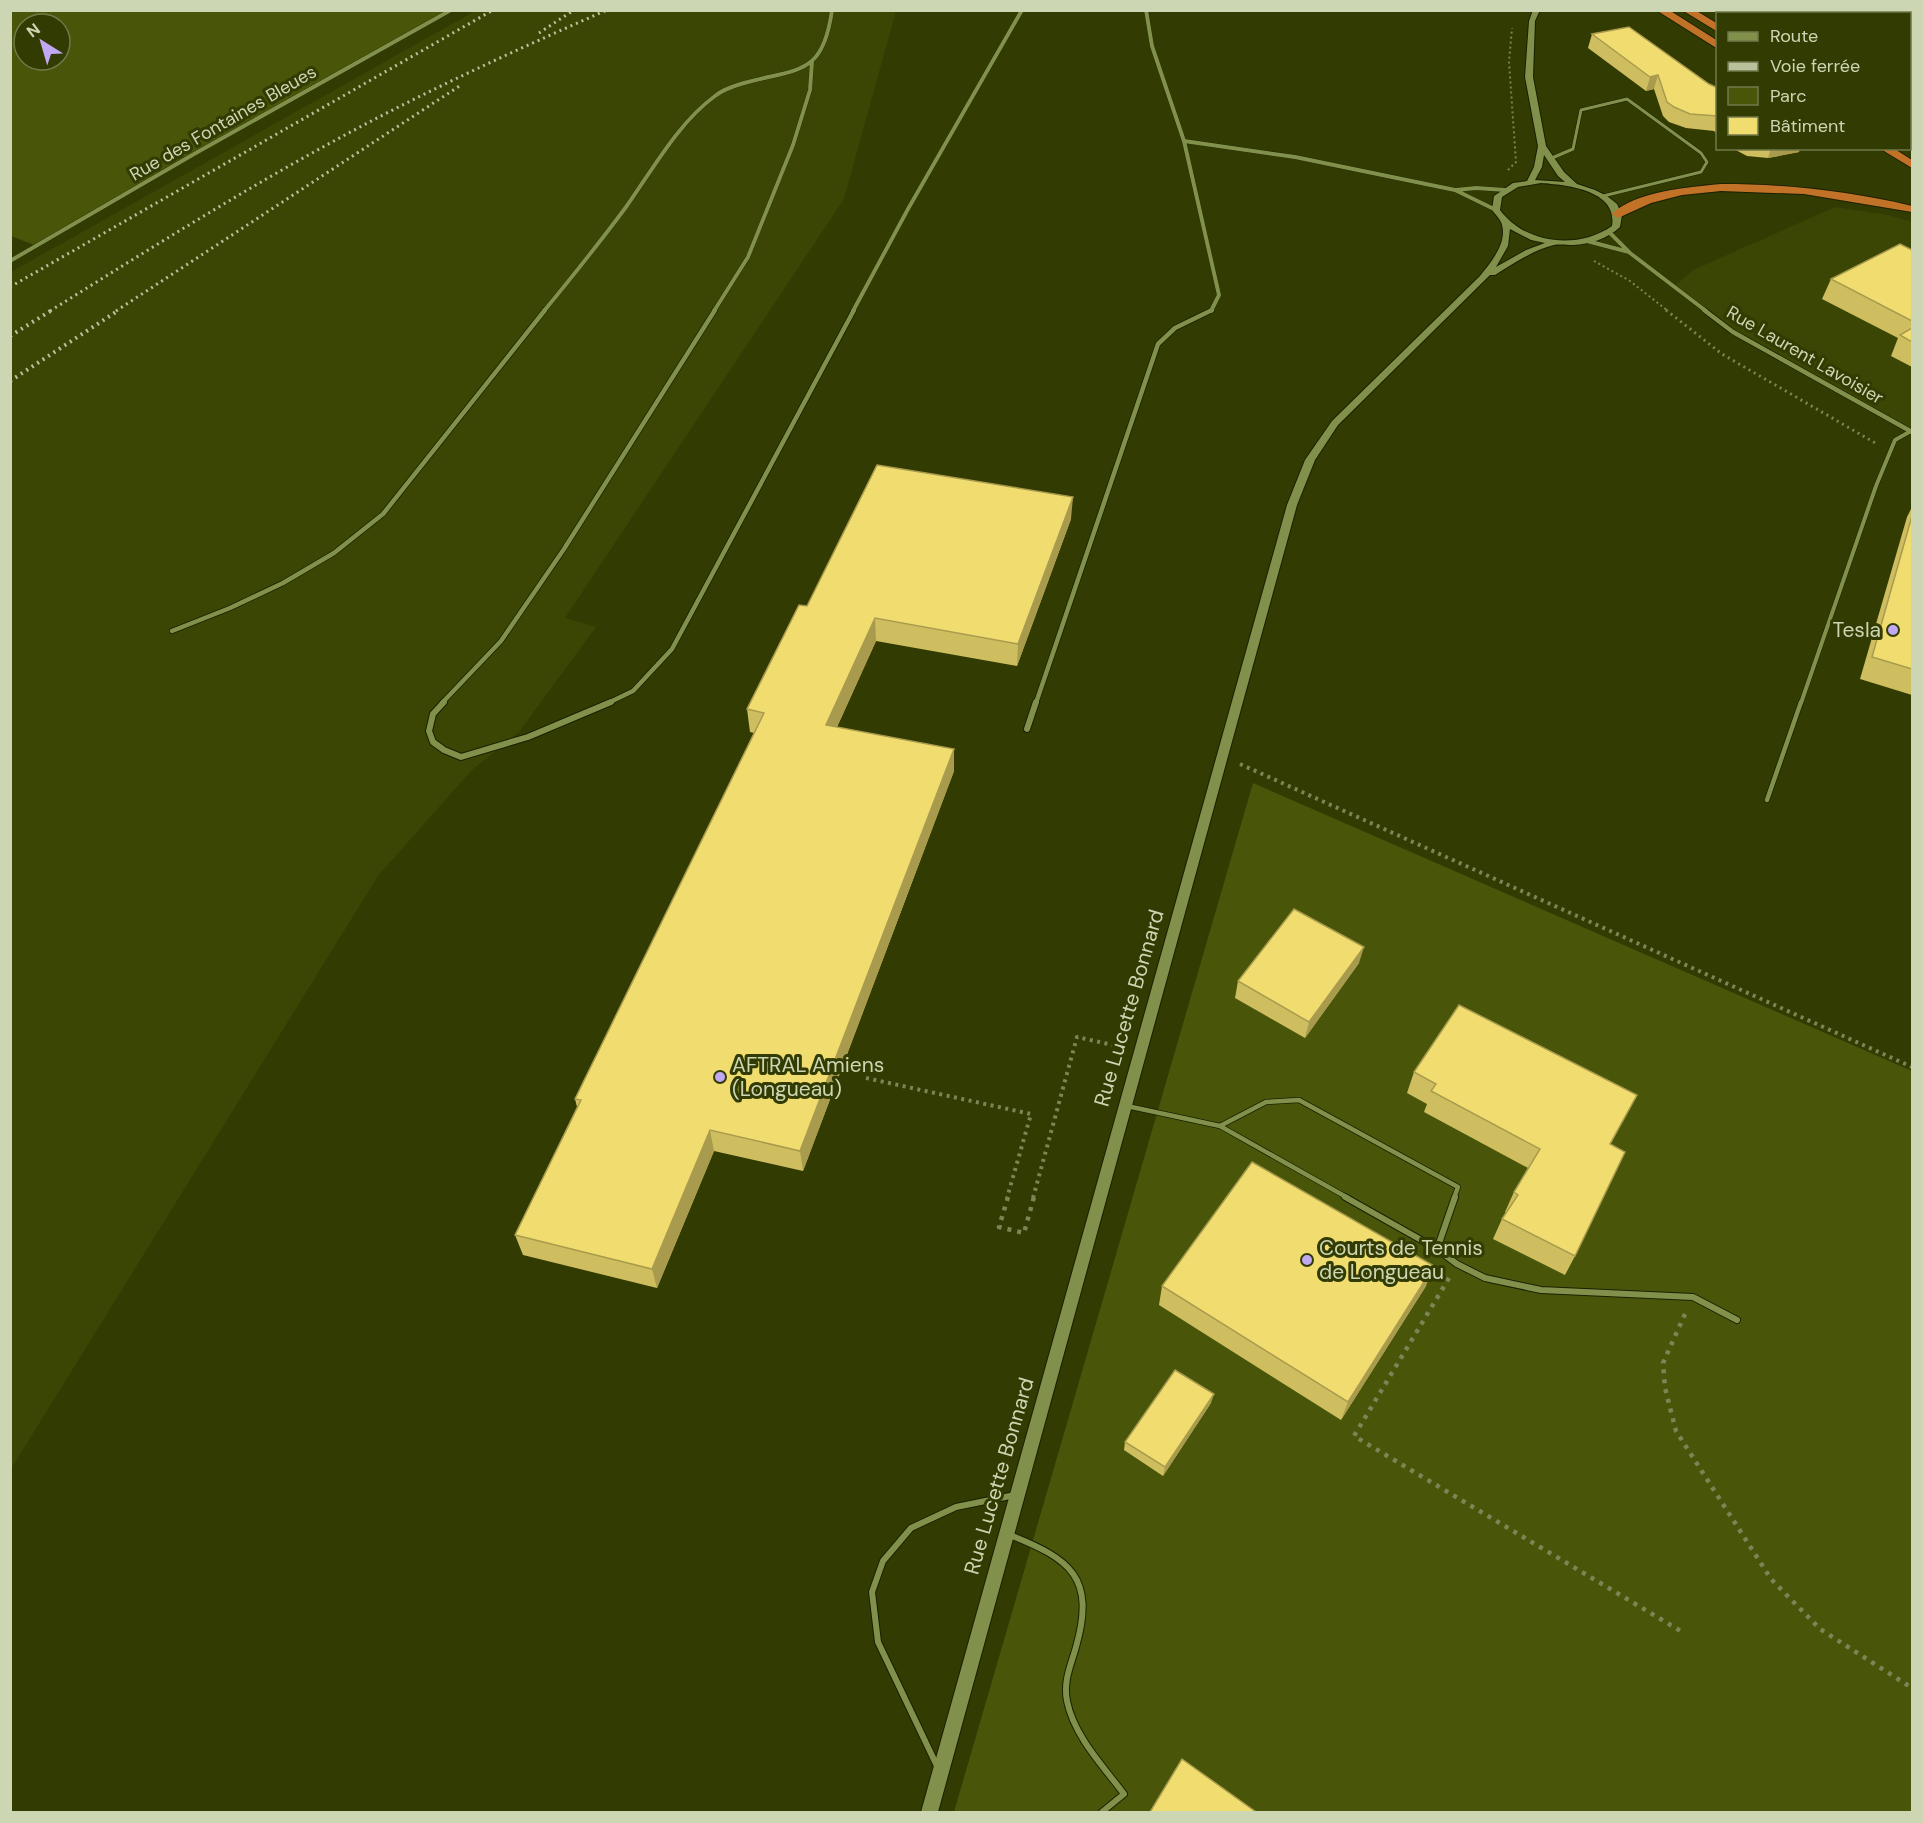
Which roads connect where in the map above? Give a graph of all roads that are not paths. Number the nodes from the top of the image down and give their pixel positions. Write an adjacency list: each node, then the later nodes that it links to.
1 (450, 10): 29 (street, Rue des Fontaines Bleues)
2 (832, 10): 10 (street)
3 (1022, 10): 10 (street)
4 (1146, 10): 11 (street)
5 (1537, 10): 12 (street)
6 (1661, 10): 9 (highway)
7 (1687, 10): 8 (highway)
8 (1716, 28)
9 (1716, 45)
10 (812, 61): 32 (street)
11 (1184, 141): 18 (street); 33 (street)
12 (1542, 146): 14 (street); 16 (street)
13 (1887, 150): 15 (highway)
14 (1552, 158): 17 (street); 20 (lane)
15 (1912, 165)
16 (1530, 182): 17 (street); 19 (street)
17 (1575, 185): 20 (street)
18 (1455, 190): 19 (street); 22 (street)
19 (1505, 190): 22 (street)
20 (1602, 196): 23 (street)
21 (1912, 209): 23 (highway)
22 (1496, 210): 24 (street)
23 (1618, 214): 25 (street)
24 (1505, 223): 26 (street); 30 (street, Rue Lucette Bonnard)
25 (1610, 233): 27 (street); 28 (street, Rue Laurent Lavoisier)
26 (1556, 242): 27 (street); 30 (street, Rue Lucette Bonnard)
27 (1587, 242): 28 (street, Rue Laurent Lavoisier)
28 (1630, 252): 31 (street, Rue Laurent Lavoisier)
29 (10, 261)
30 (1483, 279): 35 (street, Rue Lucette Bonnard)
31 (1912, 431): 34 (lane)
32 (172, 631)
33 (1027, 729)
34 (1767, 800)
35 (1125, 1106): 36 (lane); 39 (street, Rue Lucette Bonnard)
36 (1220, 1126): 37 (lane); 37 (lane)
37 (1437, 1249): 38 (lane)
38 (1737, 1320)
39 (1017, 1495): 40 (street, Rue Lucette Bonnard); 41 (lane)
40 (1006, 1534): 41 (street, Rue Lucette Bonnard); 43 (lane)
41 (940, 1773): 42 (street, Rue Lucette Bonnard)
42 (929, 1812)
43 (1102, 1812)

